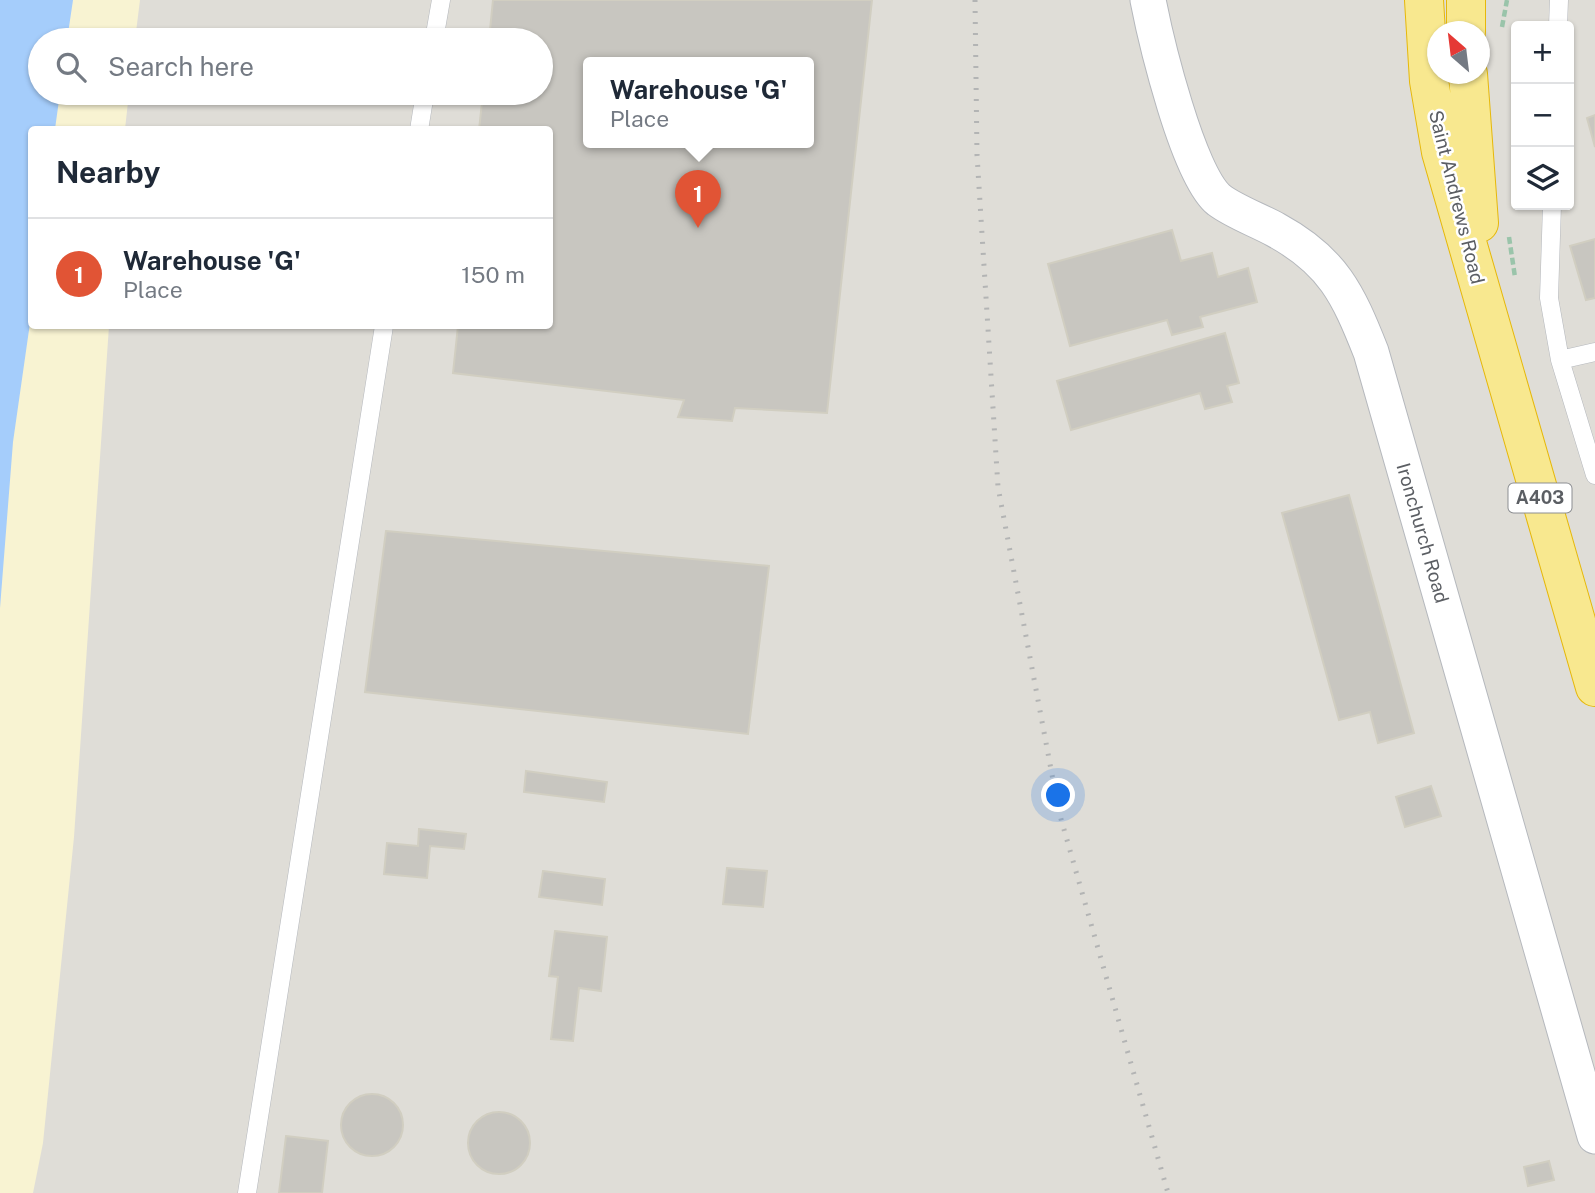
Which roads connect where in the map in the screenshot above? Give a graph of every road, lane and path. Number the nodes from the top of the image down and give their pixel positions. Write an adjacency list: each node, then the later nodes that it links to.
1 (441, 0): 8 (lane)
2 (1148, 0): 19 (street, Ironchurch Road)
3 (1424, 0): 13 (highway, Saint Andrews Road / A403)
4 (1466, 0): 6 (highway)
5 (1559, 0): 7 (lane)
6 (1466, 21)
7 (1558, 21)
8 (436, 28)
9 (1469, 84): 13 (highway, Saint Andrews Road / A403)
10 (423, 105): 11 (lane)
11 (420, 126)
12 (1552, 210): 16 (lane)
13 (1486, 309): 18 (highway, Saint Andrews Road / A403)
14 (384, 329): 20 (lane)
15 (1595, 352): 16 (lane)
16 (1560, 360): 17 (lane)
17 (1595, 475)
18 (1595, 687)
19 (1595, 1136)
20 (247, 1193)

